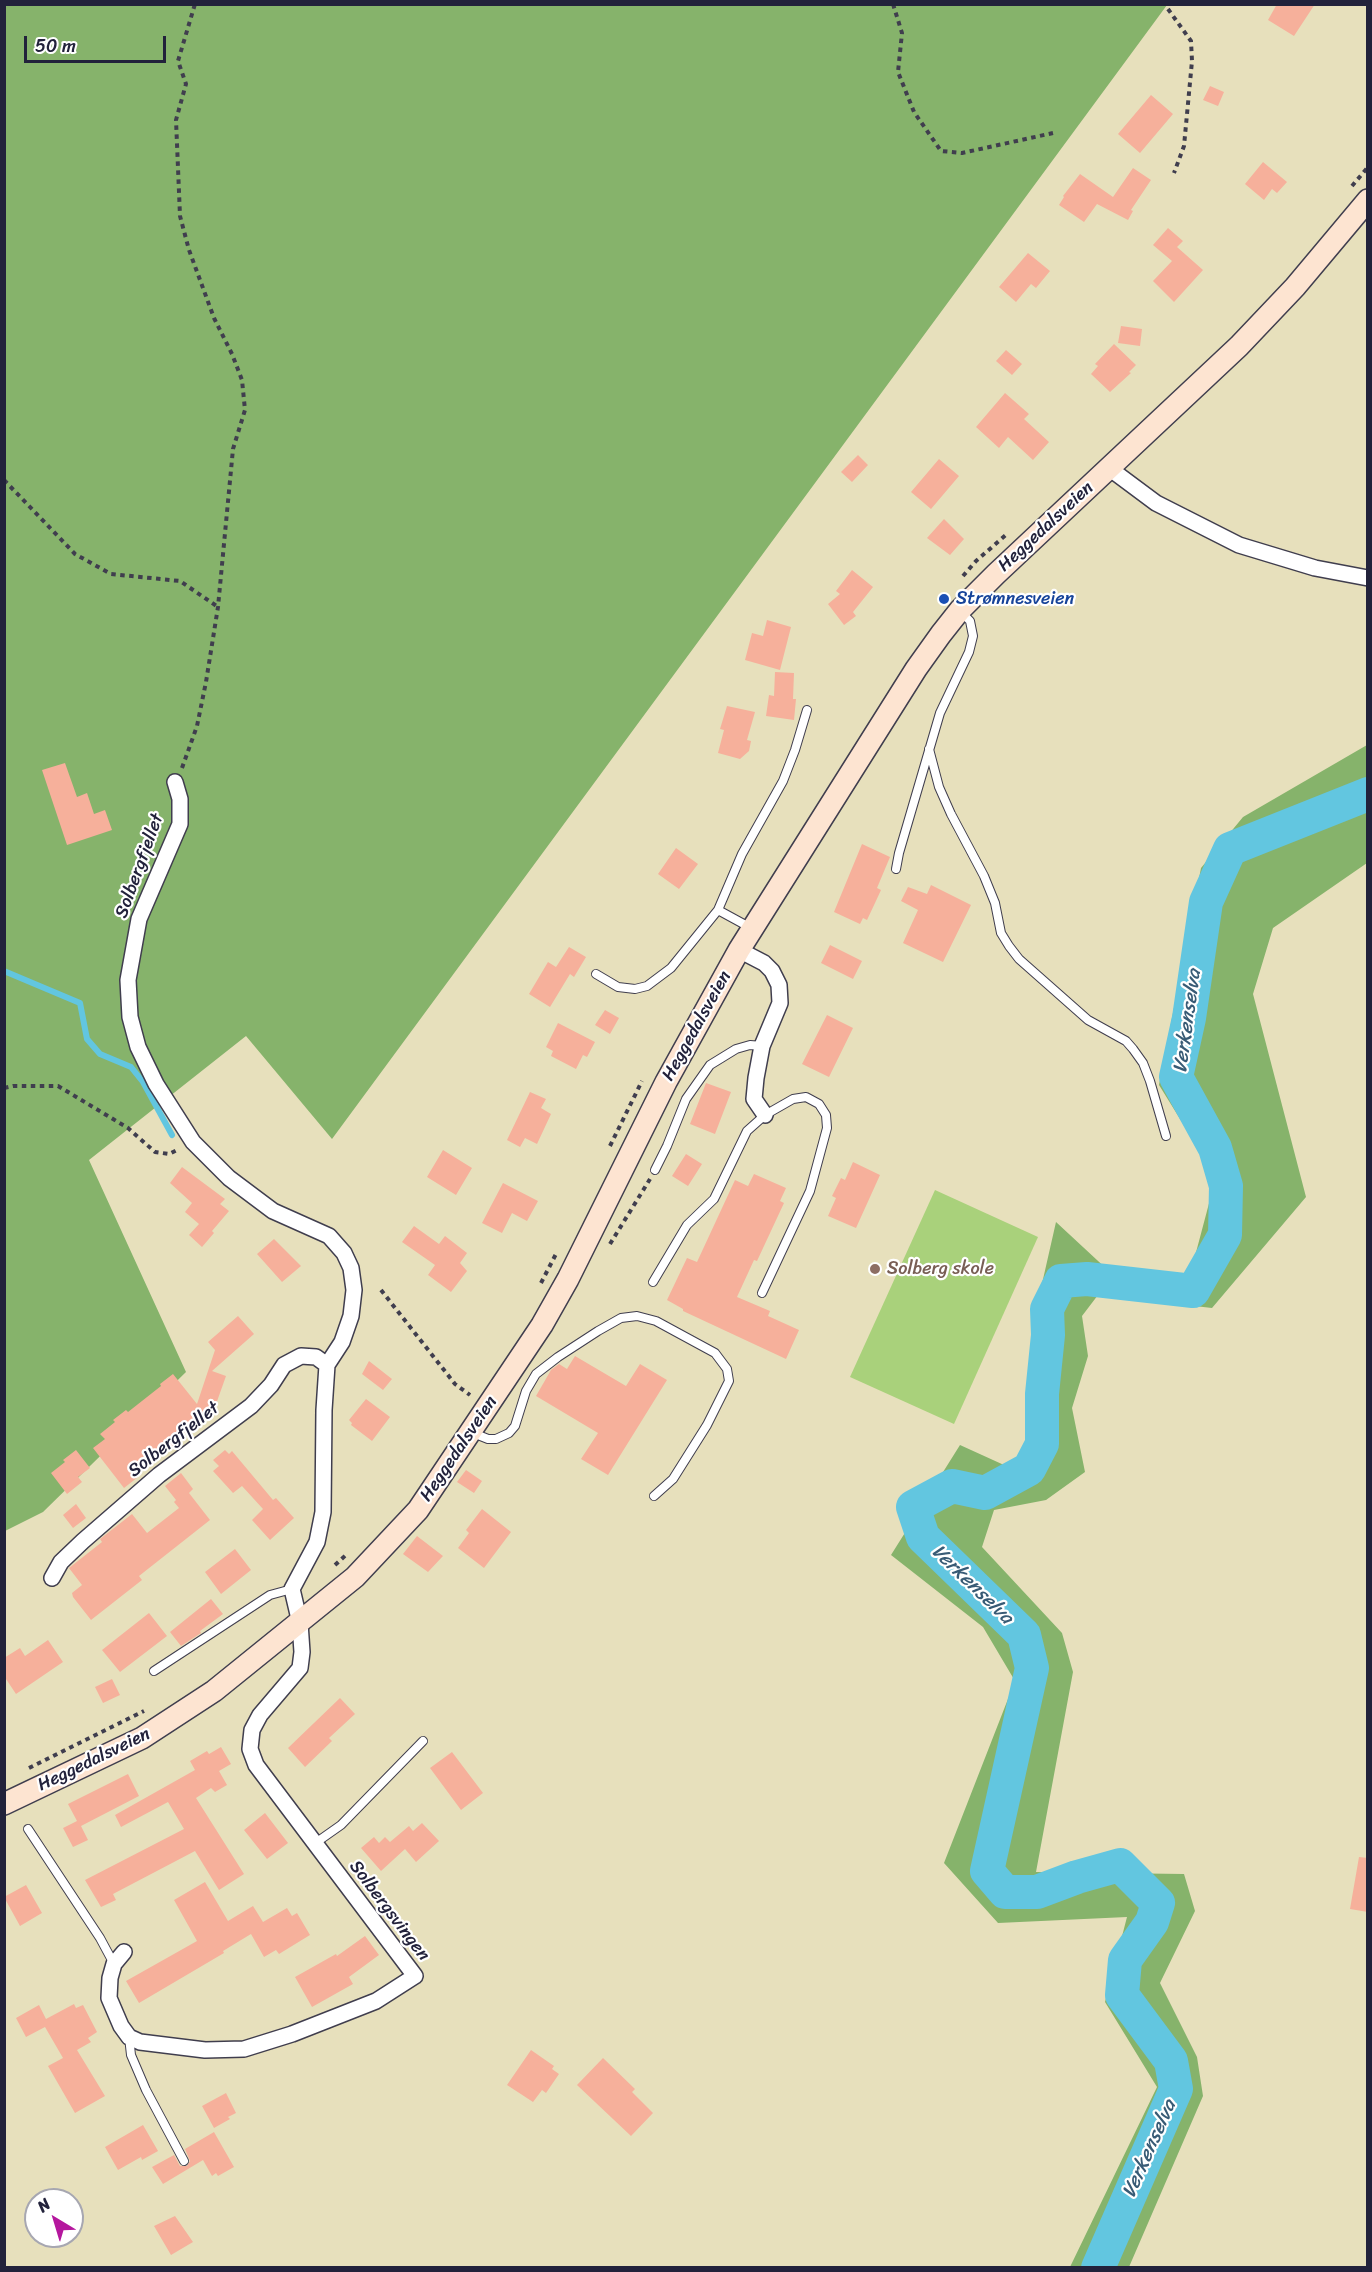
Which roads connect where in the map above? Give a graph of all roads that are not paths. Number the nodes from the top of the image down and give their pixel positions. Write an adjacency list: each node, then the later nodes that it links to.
1 (1368, 200): 2 (main road, Heggedalsveien)
2 (1108, 468): 3 (street); 4 (main road, Heggedalsveien)
3 (1368, 578)
4 (960, 610): 6 (lane); 10 (main road, Heggedalsveien)
5 (807, 710): 9 (lane)
6 (929, 749): 8 (lane); 15 (lane)
7 (175, 782): 19 (street, Solbergfjellet)
8 (896, 869)
9 (718, 910): 10 (lane); 12 (lane)
10 (752, 929): 11 (main road, Heggedalsveien)
11 (739, 950): 13 (street); 20 (main road, Heggedalsveien)
12 (596, 974)
13 (762, 1046): 14 (street); 16 (lane)
14 (765, 1115): 17 (lane); 18 (lane)
15 (1166, 1136)
16 (655, 1170)
17 (653, 1282)
18 (762, 1293)
19 (327, 1365): 22 (street, Solbergfjellet); 23 (street, Solbergfjellet)
20 (472, 1432): 21 (lane); 24 (main road, Heggedalsveien)
21 (654, 1496)
22 (52, 1578)
23 (292, 1589): 24 (street); 25 (lane)
24 (300, 1623): 27 (main road, Heggedalsveien); 29 (street, Solbergsvingen)
25 (154, 1671)
26 (423, 1741): 29 (lane)
27 (4, 1804)
28 (28, 1829): 31 (lane)
29 (315, 1844): 32 (street, Solbergsvingen)
30 (124, 1952): 31 (street)
31 (114, 1964): 32 (street)
32 (129, 2037): 33 (lane)
33 (184, 2161)

